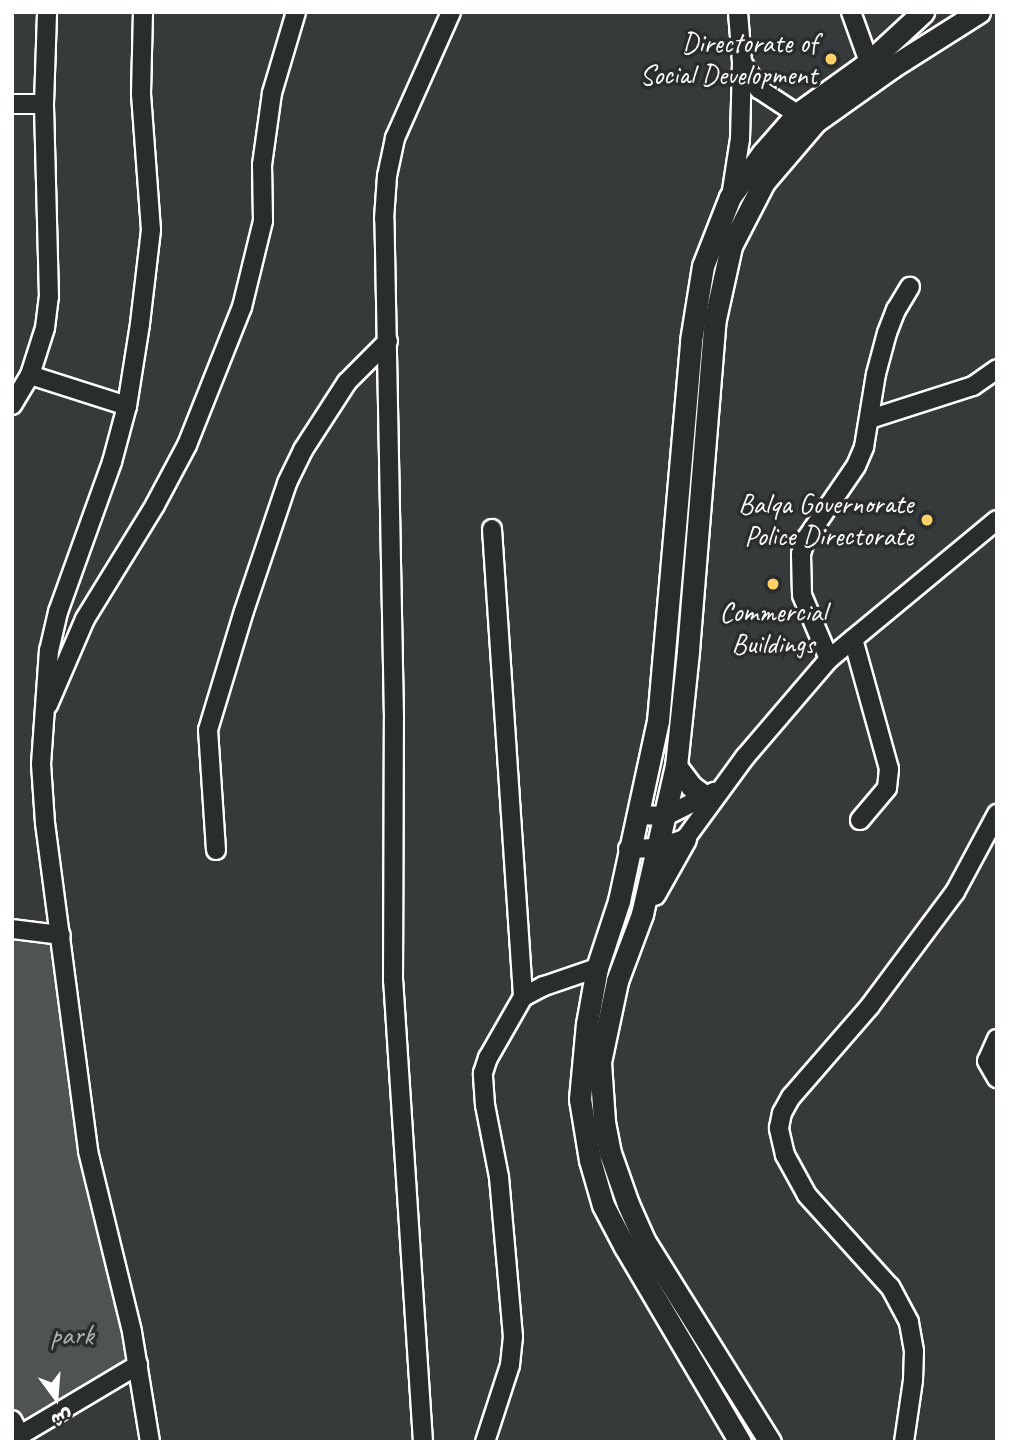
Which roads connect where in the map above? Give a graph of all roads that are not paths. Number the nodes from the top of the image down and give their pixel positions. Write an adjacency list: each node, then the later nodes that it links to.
1 (47, 12): 12 (street)
2 (143, 12): 20 (street)
3 (296, 12): 26 (street)
4 (451, 12): 16 (street)
5 (738, 12): 9 (street)
6 (851, 12): 10 (street)
7 (923, 12): 10 (main road)
8 (979, 12): 27 (main road)
9 (742, 62): 13 (street); 14 (street)
10 (869, 62): 13 (main road)
11 (12, 104): 12 (street)
12 (44, 104): 18 (street)
13 (797, 114): 14 (main road)
14 (730, 197): 31 (main road)
15 (910, 287): 21 (street)
16 (388, 341): 37 (street); 50 (street)
17 (997, 369): 21 (street)
18 (30, 375): 19 (street); 20 (street)
19 (12, 405)
20 (127, 406): 26 (street)
21 (870, 419): 25 (street)
22 (997, 520): 24 (street)
23 (492, 529): 42 (street)
24 (853, 639): 25 (street); 33 (street)
25 (829, 659): 28 (street)
26 (44, 714): 40 (street)
27 (676, 766): 29 (main road); 32 (main road)
28 (729, 782): 29 (street); 34 (street)
29 (706, 796): 32 (street)
30 (997, 814): 54 (street)
31 (637, 815): 32 (street); 36 (main road)
32 (666, 816): 35 (main road)
33 (860, 820)
34 (685, 839): 35 (street); 38 (main road)
35 (657, 848): 36 (street); 38 (main road)
36 (628, 849): 41 (main road)
37 (216, 850)
38 (642, 914): 45 (main road)
39 (12, 929): 40 (street)
40 (61, 935): 46 (street)
41 (597, 968): 42 (street); 45 (main road)
42 (523, 997): 51 (street)
43 (997, 1039): 44 (street)
44 (997, 1078)
45 (634, 1244): 52 (main road); 53 (main road)
46 (138, 1365): 48 (street); 49 (street)
47 (12, 1420): 48 (street)
48 (17, 1439)
49 (150, 1442)
50 (423, 1442)
51 (485, 1442)
52 (740, 1442)
53 (770, 1442)
54 (904, 1442)

